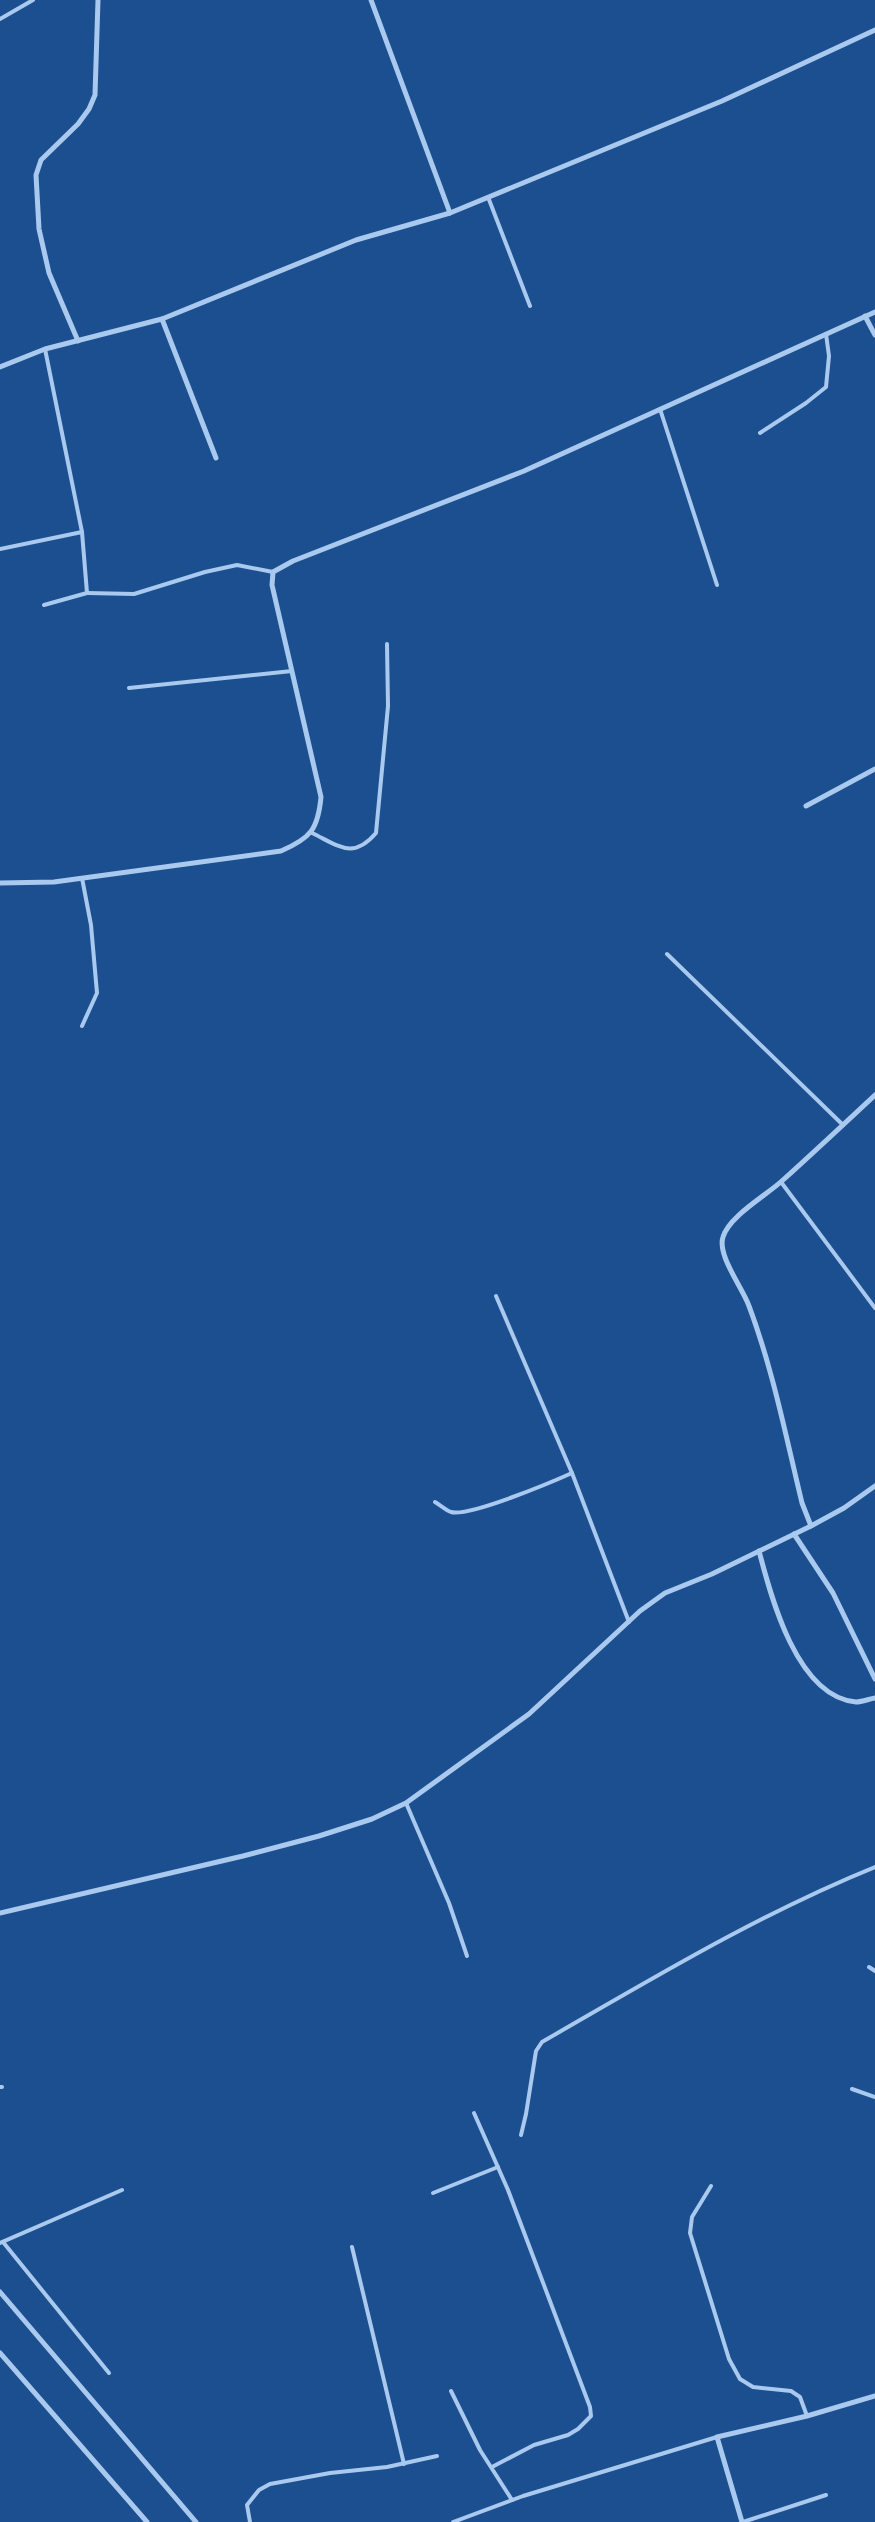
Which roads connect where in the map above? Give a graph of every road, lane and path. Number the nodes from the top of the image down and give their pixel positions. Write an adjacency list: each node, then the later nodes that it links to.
1 (32, 0): 4 (lane)
2 (98, 0): 14 (street)
3 (372, 0): 7 (street)
4 (0, 18)
5 (875, 30): 6 (street)
6 (488, 197): 7 (street); 8 (lane)
7 (450, 213): 11 (street)
8 (530, 306)
9 (875, 312): 10 (street)
10 (865, 316): 12 (street); 13 (street)
11 (162, 318): 14 (street); 19 (street)
12 (826, 334): 17 (street); 18 (lane)
13 (875, 335)
14 (78, 340): 15 (street)
15 (46, 349): 16 (street); 20 (lane)
16 (0, 367)
17 (660, 409): 22 (street); 23 (lane)
18 (760, 433)
19 (216, 458)
20 (82, 532): 21 (lane); 24 (lane)
21 (0, 549)
22 (273, 572): 24 (lane); 27 (street)
23 (717, 585)
24 (86, 593): 25 (lane)
25 (44, 605)
26 (386, 644): 31 (lane)
27 (292, 671): 28 (lane); 31 (street)
28 (129, 688)
29 (875, 769): 30 (street)
30 (806, 806)
31 (312, 832): 32 (street)
32 (82, 878): 33 (street); 35 (lane)
33 (0, 883)
34 (667, 954): 37 (lane)
35 (82, 1026)
36 (875, 1095): 37 (street)
37 (843, 1125): 38 (street)
38 (781, 1182): 40 (lane); 44 (street)
39 (496, 1296): 41 (lane)
40 (875, 1308)
41 (572, 1473): 43 (lane); 47 (lane)
42 (875, 1486): 44 (street)
43 (435, 1502)
44 (811, 1526): 45 (street)
45 (794, 1534): 46 (street); 48 (street)
46 (759, 1551): 47 (street); 49 (street)
47 (629, 1622): 50 (street)
48 (875, 1679)
49 (875, 1698)
50 (406, 1803): 52 (street); 53 (lane)
51 (875, 1867): 59 (lane)
52 (0, 1913)
53 (467, 1956)
54 (870, 1967): 55 (lane)
55 (875, 1970)
56 (852, 2089): 57 (lane)
57 (875, 2097)
58 (474, 2113): 60 (lane)
59 (521, 2135)
60 (498, 2167): 63 (lane); 75 (lane)
61 (711, 2186): 71 (lane)
62 (122, 2190): 64 (lane)
63 (433, 2193)
64 (2, 2242): 68 (lane)
65 (352, 2247): 74 (lane)
66 (0, 2292): 79 (street)
67 (0, 2353): 78 (street)
68 (109, 2374)
69 (451, 2391): 75 (lane)
70 (875, 2396): 71 (street)
71 (807, 2416): 72 (street)
72 (717, 2437): 77 (lane); 82 (street)
73 (437, 2456): 74 (lane)
74 (404, 2464): 80 (lane)
75 (492, 2466): 77 (lane)
76 (826, 2495): 82 (lane)
77 (512, 2500): 81 (lane)
78 (148, 2522)
79 (196, 2522)
80 (250, 2522)
81 (453, 2522)
82 (743, 2522)

